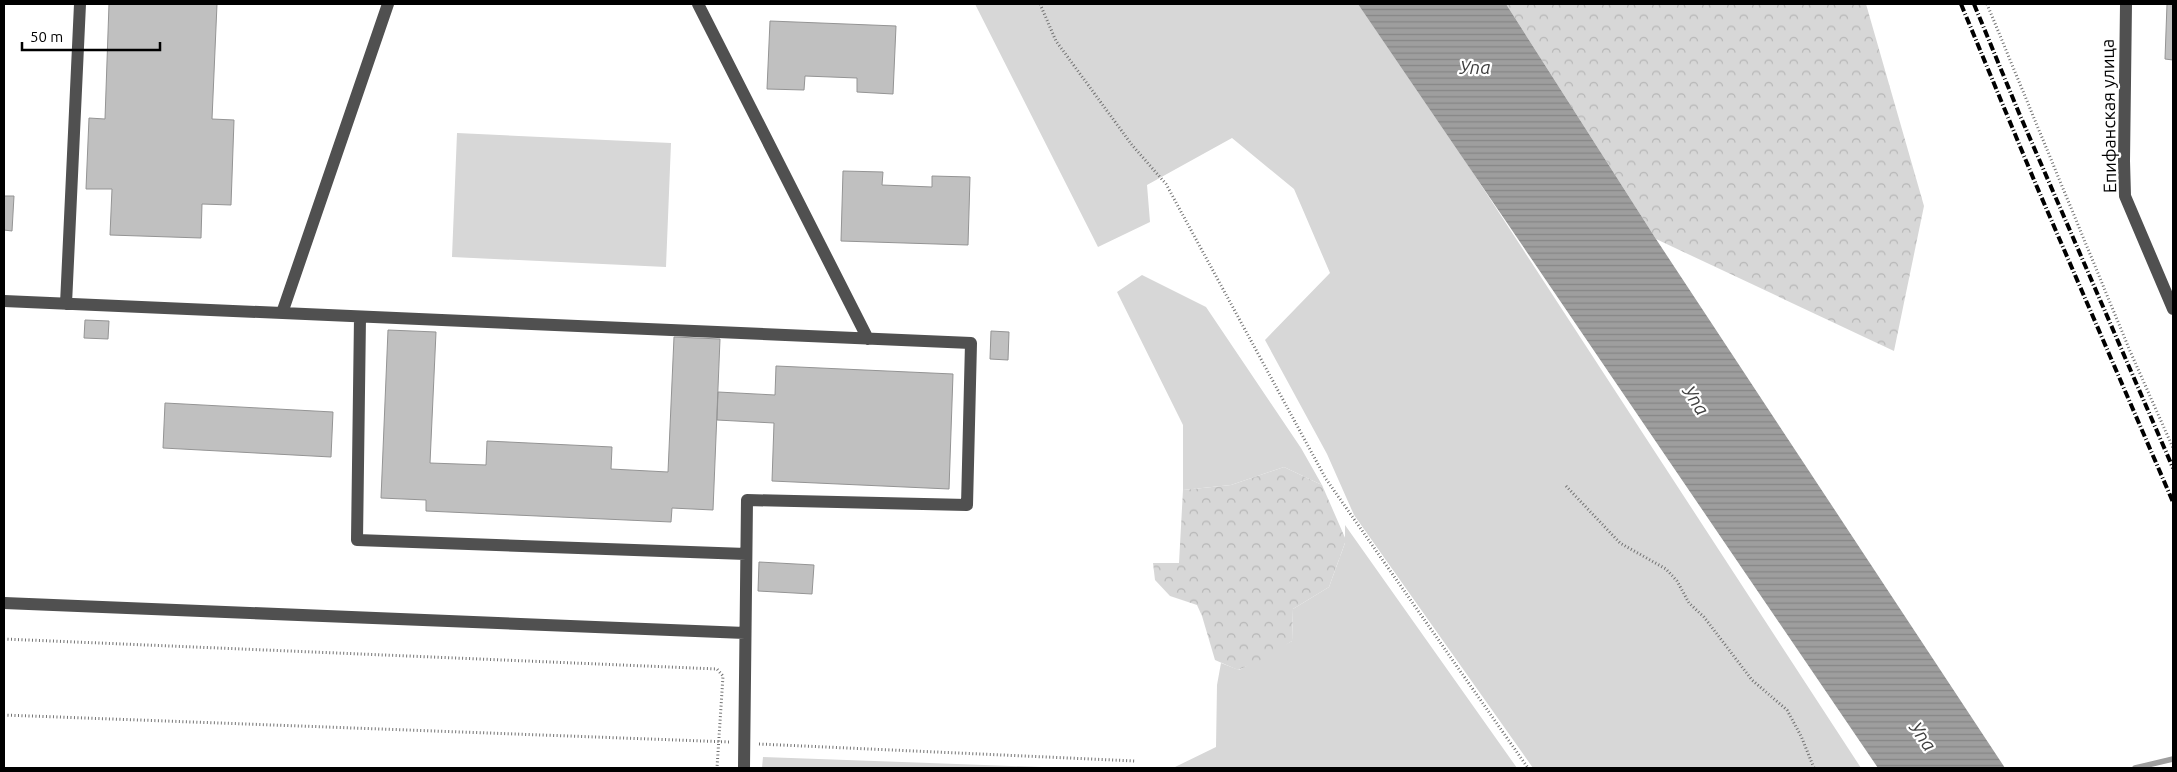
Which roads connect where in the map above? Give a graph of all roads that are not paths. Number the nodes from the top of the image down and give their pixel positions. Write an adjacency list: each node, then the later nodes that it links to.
1 (80, 4): 6 (street)
2 (388, 4): 8 (street)
3 (698, 4): 10 (street)
4 (2126, 4): 7 (street, Епифанская улица)
5 (4, 301): 6 (street)
6 (66, 304): 8 (street)
7 (2173, 309)
8 (282, 313): 9 (street)
9 (360, 317): 10 (street); 11 (street)
10 (868, 338): 11 (street)
11 (746, 554): 13 (street)
12 (4, 603): 13 (street)
13 (745, 633): 14 (street)
14 (744, 768)

